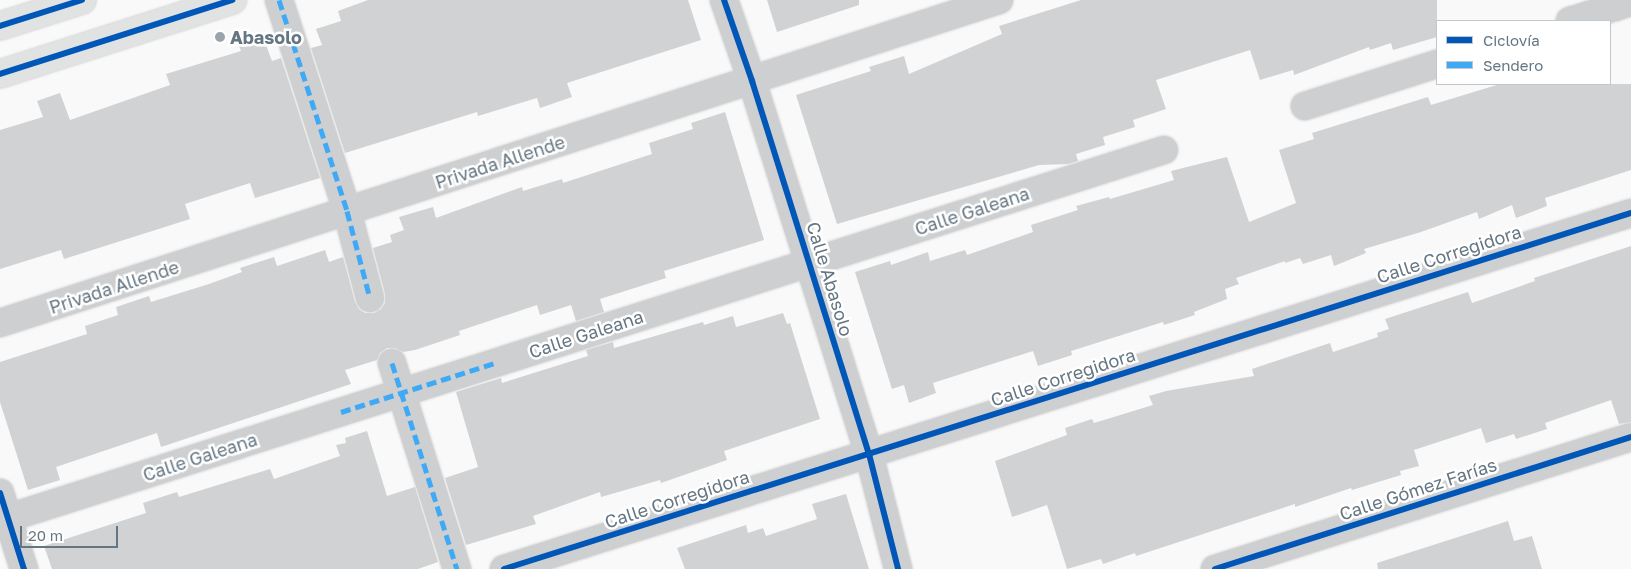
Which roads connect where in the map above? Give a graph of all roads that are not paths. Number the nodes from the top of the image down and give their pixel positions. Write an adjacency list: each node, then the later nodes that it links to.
1 (82, 0): 8 (main road)
2 (232, 0): 10 (main road)
3 (279, 0): 14 (street)
4 (724, 0): 11 (street, Calle Abasolo)
5 (999, 0): 11 (street, Privada Allende)
6 (1631, 2): 7 (street)
7 (1573, 20)
8 (0, 26)
9 (1436, 64): 12 (street)
10 (0, 74)
11 (752, 80): 14 (street, Privada Allende); 16 (street, Calle Abasolo)
12 (1305, 106)
13 (1164, 150): 16 (street, Calle Galeana)
14 (347, 211): 17 (street); 18 (street, Privada Allende)
15 (1631, 213): 22 (street, Calle Corregidora)
16 (809, 263): 20 (street, Calle Galeana); 22 (street, Calle Abasolo)
17 (370, 298)
18 (0, 324)
19 (392, 363): 20 (street)
20 (402, 393): 24 (street, Calle Galeana); 26 (street)
21 (1631, 437): 29 (street, Calle Gómez Farías)
22 (869, 454): 27 (street, Calle Corregidora); 28 (street, Calle Abasolo)
23 (0, 493): 24 (street)
24 (8, 518): 25 (street)
25 (24, 569)
26 (457, 569)
27 (504, 569)
28 (898, 569)
29 (1215, 569)

